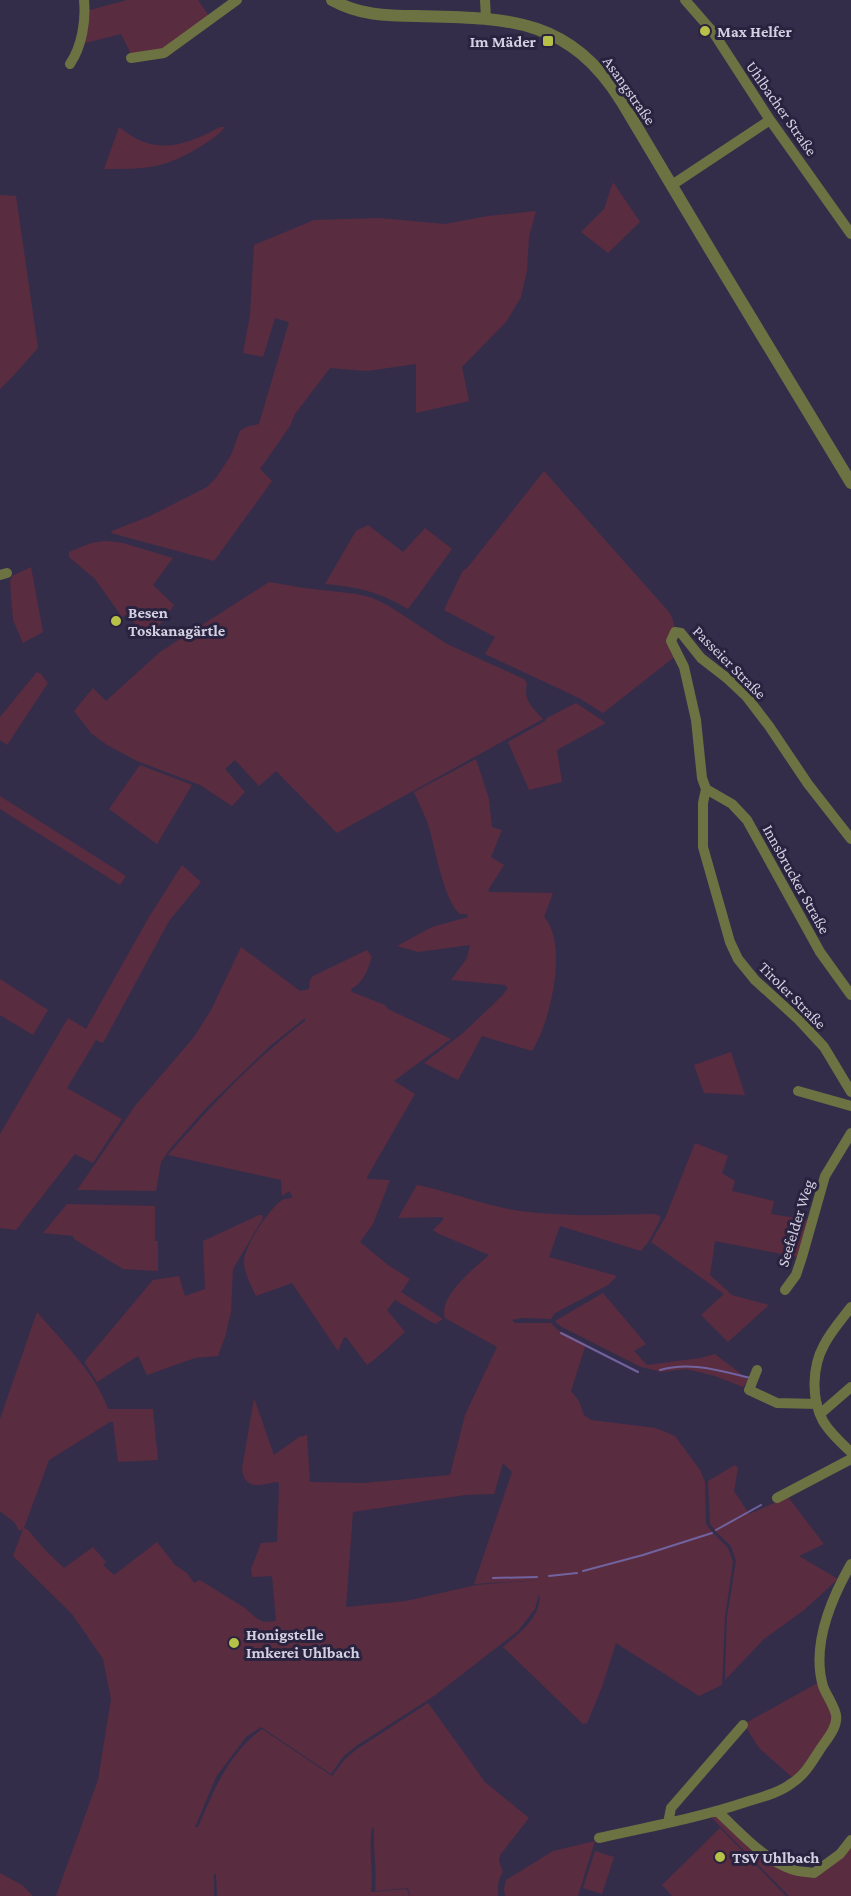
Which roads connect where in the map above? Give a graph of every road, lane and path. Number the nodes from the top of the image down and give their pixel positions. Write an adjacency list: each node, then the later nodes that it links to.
1 (84, 0): 8 (street)
2 (237, 0): 7 (street)
3 (332, 0): 6 (street, Asangstraße)
4 (485, 0): 6 (street)
5 (686, 0): 9 (street, Uhlbacher Straße)
6 (486, 18): 10 (street, Asangstraße)
7 (131, 58)
8 (70, 64)
9 (770, 120): 10 (street); 11 (street, Uhlbacher Straße)
10 (672, 185): 12 (street, Asangstraße)
11 (851, 234)
12 (851, 483)
13 (706, 789): 14 (street, Passeier Straße); 15 (street, Passeier Straße); 16 (street, Innsbrucker Straße)
14 (851, 839)
15 (703, 847): 18 (street, Tiroler Straße)
16 (851, 995)
17 (798, 1091): 19 (street)
18 (851, 1092)
19 (851, 1106)
20 (851, 1132): 21 (street, Seefelder Weg)
21 (785, 1290)
22 (851, 1307): 25 (street)
23 (757, 1370): 25 (street)
24 (851, 1387): 25 (street)
25 (819, 1409): 26 (street)
26 (851, 1452)
27 (851, 1459): 28 (street)
28 (777, 1498)
29 (851, 1564): 31 (street)
30 (743, 1725): 32 (street)
31 (717, 1811): 32 (street); 34 (street)
32 (668, 1823): 33 (street)
33 (599, 1838)
34 (851, 1840)

